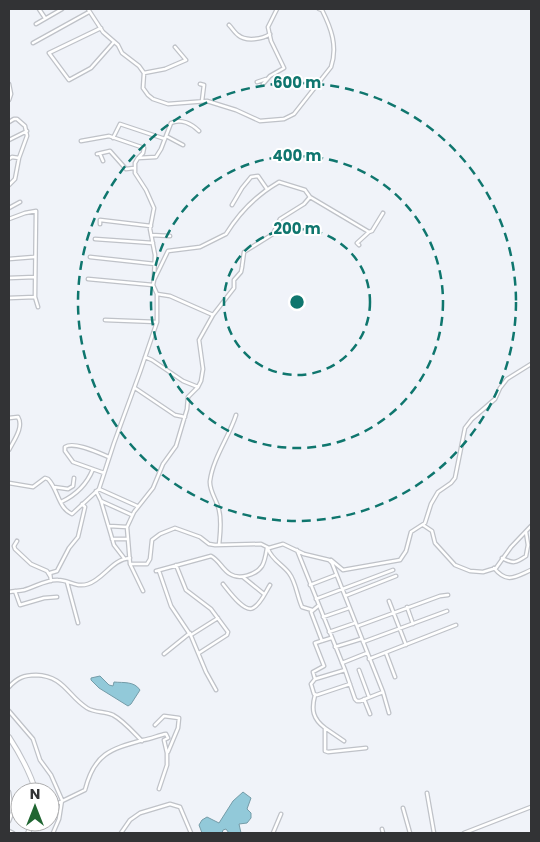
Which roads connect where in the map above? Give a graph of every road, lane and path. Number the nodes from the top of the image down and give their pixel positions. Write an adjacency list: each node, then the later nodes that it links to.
1 (39, 9): 8 (street)
2 (62, 9): 6 (street)
3 (88, 9): 7 (street)
4 (277, 9): 12 (street)
5 (319, 9): 23 (street)
6 (57, 10): 8 (street)
7 (89, 12): 11 (street); 14 (street)
8 (46, 18): 9 (street)
9 (36, 24)
10 (229, 25): 12 (street)
11 (101, 28): 13 (street); 13 (street)
12 (270, 34): 17 (street)
13 (114, 42): 16 (street)
14 (33, 44)
15 (175, 47): 16 (street)
16 (144, 73): 23 (street)
17 (267, 78): 18 (street); 21 (street)
18 (257, 82)
19 (9, 84): 22 (street)
20 (200, 84): 23 (street)
21 (263, 84)
22 (9, 100)
23 (202, 101)
24 (9, 122): 25 (street)
25 (27, 131): 29 (street); 32 (street)
26 (199, 131): 28 (street)
27 (113, 138): 28 (street); 30 (street); 33 (street)
28 (166, 138): 31 (street); 33 (street)
29 (9, 140)
30 (81, 141)
31 (183, 146)
32 (19, 158): 34 (street); 37 (street)
33 (138, 158): 36 (street)
34 (9, 159)
35 (103, 161): 36 (street)
36 (135, 168): 46 (street)
37 (9, 185)
38 (266, 189): 39 (street); 41 (street); 60 (street)
39 (310, 197): 47 (street); 66 (street)
40 (20, 202): 42 (street)
41 (232, 205)
42 (9, 208)
43 (383, 213): 47 (street)
44 (9, 219): 53 (street)
45 (100, 224): 46 (street)
46 (151, 226): 48 (street)
47 (369, 232): 52 (street)
48 (151, 235): 49 (street); 51 (street)
49 (170, 236)
50 (95, 239): 51 (street)
51 (153, 243): 56 (street)
52 (359, 246)
53 (34, 257): 55 (street); 57 (street)
54 (90, 257): 56 (street)
55 (9, 259)
56 (155, 264): 60 (street)
57 (34, 277): 58 (street); 63 (street)
58 (9, 278)
59 (88, 279): 61 (street)
60 (154, 280): 61 (street)
61 (153, 285): 62 (street)
62 (158, 294): 66 (street); 68 (street)
63 (35, 297): 64 (street); 65 (street)
64 (9, 298)
65 (38, 307)
66 (212, 315): 71 (street)
67 (105, 320): 68 (street)
68 (157, 322): 69 (street)
69 (145, 357): 71 (street); 72 (street)
70 (531, 364): 89 (street)
71 (198, 387): 74 (street)
72 (134, 388): 74 (street); 77 (street)
73 (236, 415): 97 (street)
74 (185, 416): 87 (street)
75 (9, 418): 76 (street)
76 (9, 450)
77 (110, 457): 78 (street); 79 (street)
78 (93, 469): 79 (street); 85 (street)
79 (104, 473): 83 (street)
80 (74, 478): 82 (street)
81 (9, 483): 82 (street)
82 (54, 487): 85 (street)
83 (98, 490): 84 (street); 86 (street); 87 (street)
84 (101, 501): 88 (street); 90 (street)
85 (61, 502): 86 (street)
86 (82, 504): 110 (street)
87 (138, 506): 88 (street)
88 (132, 515): 92 (street)
89 (423, 525): 103 (street); 106 (street)
90 (109, 526): 92 (street); 94 (street)
91 (531, 526): 93 (street)
92 (127, 527): 95 (street)
93 (526, 532): 102 (street); 102 (street)
94 (112, 539): 95 (street); 100 (street)
95 (128, 539): 101 (street)
96 (17, 541): 110 (street)
97 (219, 545): 98 (street); 104 (street)
98 (267, 548): 99 (street); 112 (street); 131 (street)
99 (297, 550): 103 (street); 117 (street)
100 (124, 558): 101 (street); 114 (street)
101 (130, 558): 104 (street)
102 (502, 558): 106 (street)
103 (329, 560): 109 (street)
104 (130, 564): 120 (street)
105 (176, 565): 112 (street); 135 (street); 142 (street)
106 (494, 568): 108 (street)
107 (393, 570): 118 (street)
108 (531, 570)
109 (336, 575): 117 (street); 118 (street)
110 (50, 576): 113 (street)
111 (396, 576): 124 (street)
112 (243, 577): 122 (street)
113 (51, 581): 114 (street); 119 (street)
114 (67, 582): 136 (street)
115 (223, 584): 122 (street)
116 (270, 585): 122 (street)
117 (310, 585): 126 (street)
118 (342, 589): 124 (street); 126 (street)
119 (15, 591): 121 (street); 125 (street)
120 (143, 591)
121 (9, 592)
122 (264, 594)
123 (448, 595): 129 (street)
124 (345, 596): 130 (street)
125 (57, 597)
126 (316, 599): 128 (street)
127 (389, 601): 132 (street)
128 (318, 606): 131 (street); 134 (street)
129 (407, 607): 132 (street); 137 (street)
130 (349, 608): 134 (street); 138 (street)
131 (312, 610): 145 (street)
132 (394, 612): 138 (street); 140 (street)
133 (447, 612): 137 (street)
134 (323, 617): 141 (street)
135 (218, 618): 142 (street); 149 (street)
136 (78, 623)
137 (413, 624): 140 (street)
138 (356, 625): 141 (street); 144 (street)
139 (456, 625): 146 (street)
140 (400, 629): 144 (street); 146 (street)
141 (329, 632): 143 (street)
142 (190, 634): 149 (street); 151 (street)
143 (331, 638): 145 (street); 147 (street)
144 (362, 640): 147 (street); 150 (street)
145 (322, 641): 158 (street)
146 (406, 645): 148 (street)
147 (334, 647): 153 (street)
148 (386, 652): 152 (street); 156 (street)
149 (199, 653): 162 (street)
150 (367, 653): 152 (street); 153 (street)
151 (164, 654)
152 (369, 658): 163 (street)
153 (342, 663): 154 (street)
154 (345, 670): 158 (street); 160 (street)
155 (359, 670): 165 (street)
156 (395, 677)
157 (9, 679): 159 (street)
158 (315, 679): 164 (street)
159 (16, 680): 161 (street); 173 (street)
160 (350, 684): 164 (street); 166 (street)
161 (9, 687)
162 (216, 690)
163 (383, 692): 165 (street); 168 (street)
164 (315, 695): 171 (street)
165 (369, 697): 166 (street)
166 (364, 699): 169 (street)
167 (9, 711): 181 (street)
168 (389, 713)
169 (370, 714)
170 (155, 725): 176 (street)
171 (325, 728): 174 (street); 175 (street)
172 (9, 736): 177 (main road)
173 (142, 741): 176 (street); 181 (street)
174 (344, 741)
175 (366, 748)
176 (167, 753): 178 (street)
177 (33, 782)
178 (159, 789)
179 (9, 792): 185 (street)
180 (427, 793): 194 (street)
181 (62, 800): 189 (street)
182 (531, 807): 186 (street)
183 (403, 808): 193 (street)
184 (281, 814): 192 (street)
185 (9, 821)
186 (479, 829): 195 (street); 196 (street)
187 (9, 831): 188 (street)
188 (13, 833)
189 (53, 833)
190 (121, 833): 191 (street)
191 (191, 833)
192 (273, 833)
193 (410, 833)
194 (434, 833)
195 (464, 833)
196 (480, 833)

